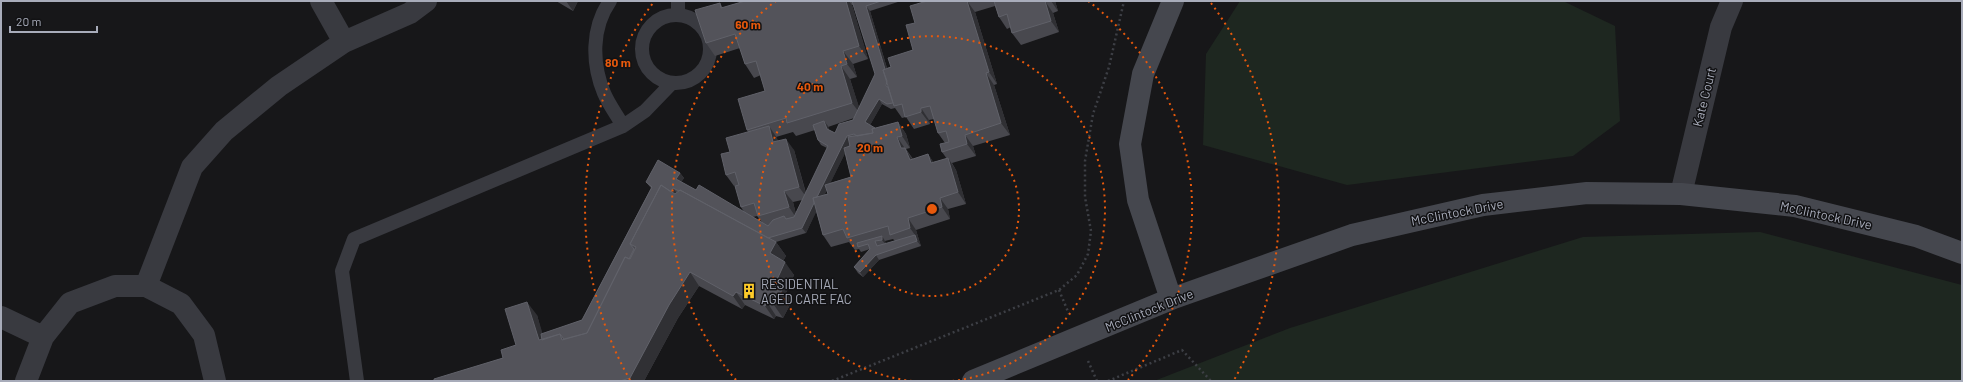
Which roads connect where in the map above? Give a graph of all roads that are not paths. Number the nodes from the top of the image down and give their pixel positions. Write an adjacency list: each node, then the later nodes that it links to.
1 (321, 1): 8 (street)
2 (426, 1): 8 (street)
3 (610, 1): 10 (lane)
4 (678, 1): 7 (lane)
5 (1173, 1): 14 (street)
6 (1732, 1): 11 (street, Kate Court)
7 (678, 15): 9 (lane); 9 (lane)
8 (344, 42): 13 (street)
9 (672, 84): 10 (lane)
10 (623, 126): 19 (lane)
11 (1680, 194): 12 (street, McClintock Drive); 14 (street, McClintock Drive)
12 (1962, 252)
13 (146, 286): 16 (street); 18 (street)
14 (1171, 299): 20 (street, McClintock Drive)
15 (1, 317): 16 (street)
16 (43, 337): 17 (street)
17 (26, 381)
18 (215, 381)
19 (357, 381)
20 (973, 381)

